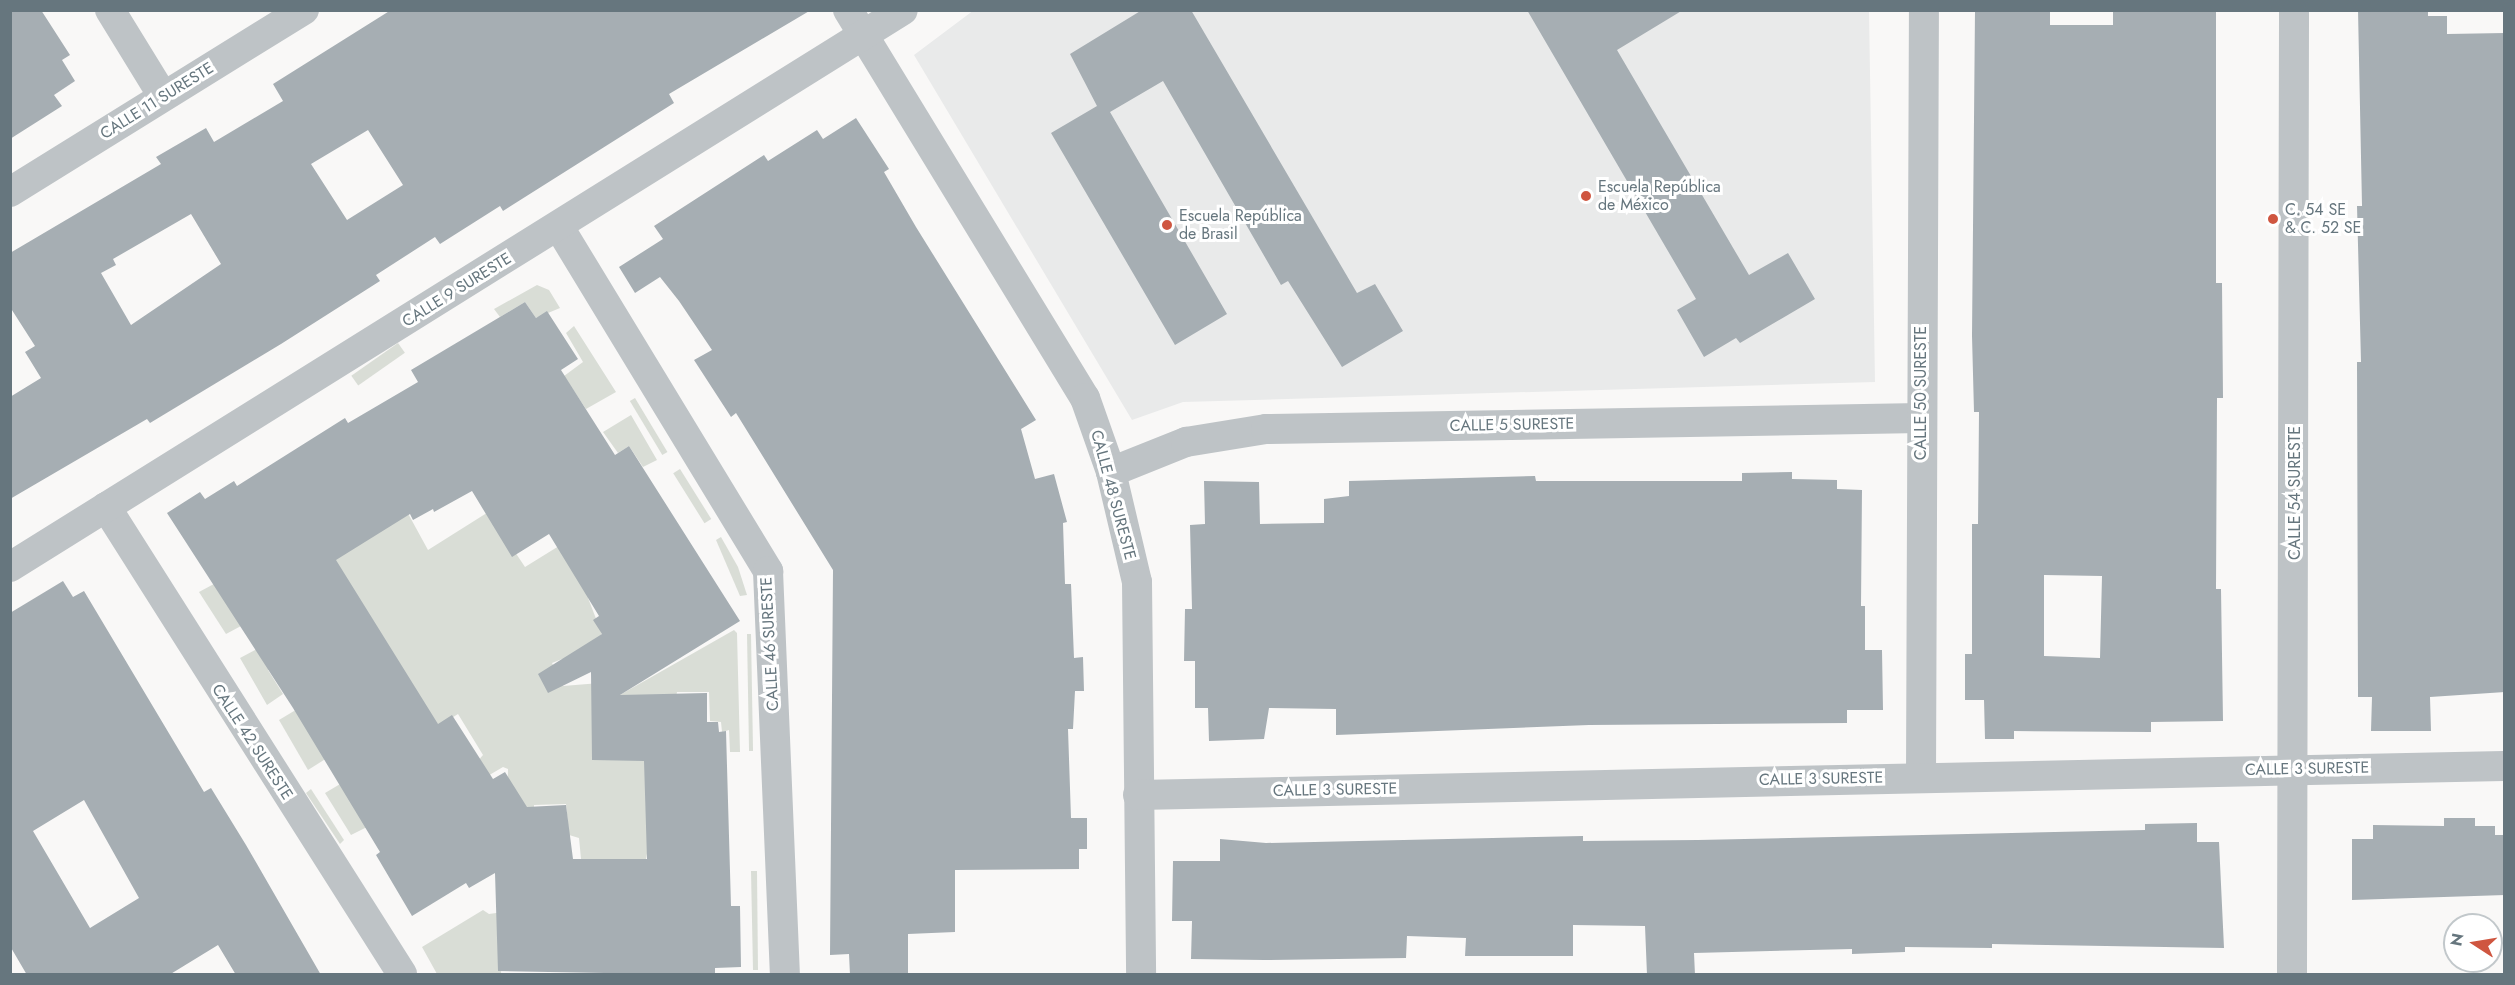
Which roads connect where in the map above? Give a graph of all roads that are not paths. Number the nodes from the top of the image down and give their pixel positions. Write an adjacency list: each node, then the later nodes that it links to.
1 (110, 10): 8 (street)
2 (304, 10): 8 (street, CALLE 11 SURESTE)
3 (848, 10): 7 (street, CALLE 48 SURESTE)
4 (903, 10): 7 (street, CALLE 9 SURESTE)
5 (1924, 10): 11 (street, CALLE 50 SURESTE)
6 (2294, 10): 16 (street, CALLE 54 SURESTE)
7 (864, 38): 10 (street, CALLE 9 SURESTE); 12 (street, CALLE 48 SURESTE)
8 (164, 96): 9 (street, CALLE 11 SURESTE)
9 (10, 192)
10 (559, 227): 13 (street, CALLE 9 SURESTE); 20 (street, CALLE 46 SURESTE)
11 (1921, 418): 12 (street, CALLE 5 SURESTE); 17 (street, CALLE 50 SURESTE)
12 (1111, 472): 18 (street, CALLE 48 SURESTE)
13 (106, 507): 14 (street, CALLE 9 SURESTE); 19 (street, CALLE 42 SURESTE)
14 (10, 567)
15 (2505, 766): 16 (street, CALLE 3 SURESTE)
16 (2295, 769): 17 (street, CALLE 3 SURESTE); 22 (street, CALLE 54 SURESTE)
17 (1922, 776): 18 (street, CALLE 3 SURESTE)
18 (1138, 795): 21 (street, CALLE 48 SURESTE)
19 (402, 975)
20 (785, 975)
21 (1141, 975)
22 (2292, 975)

